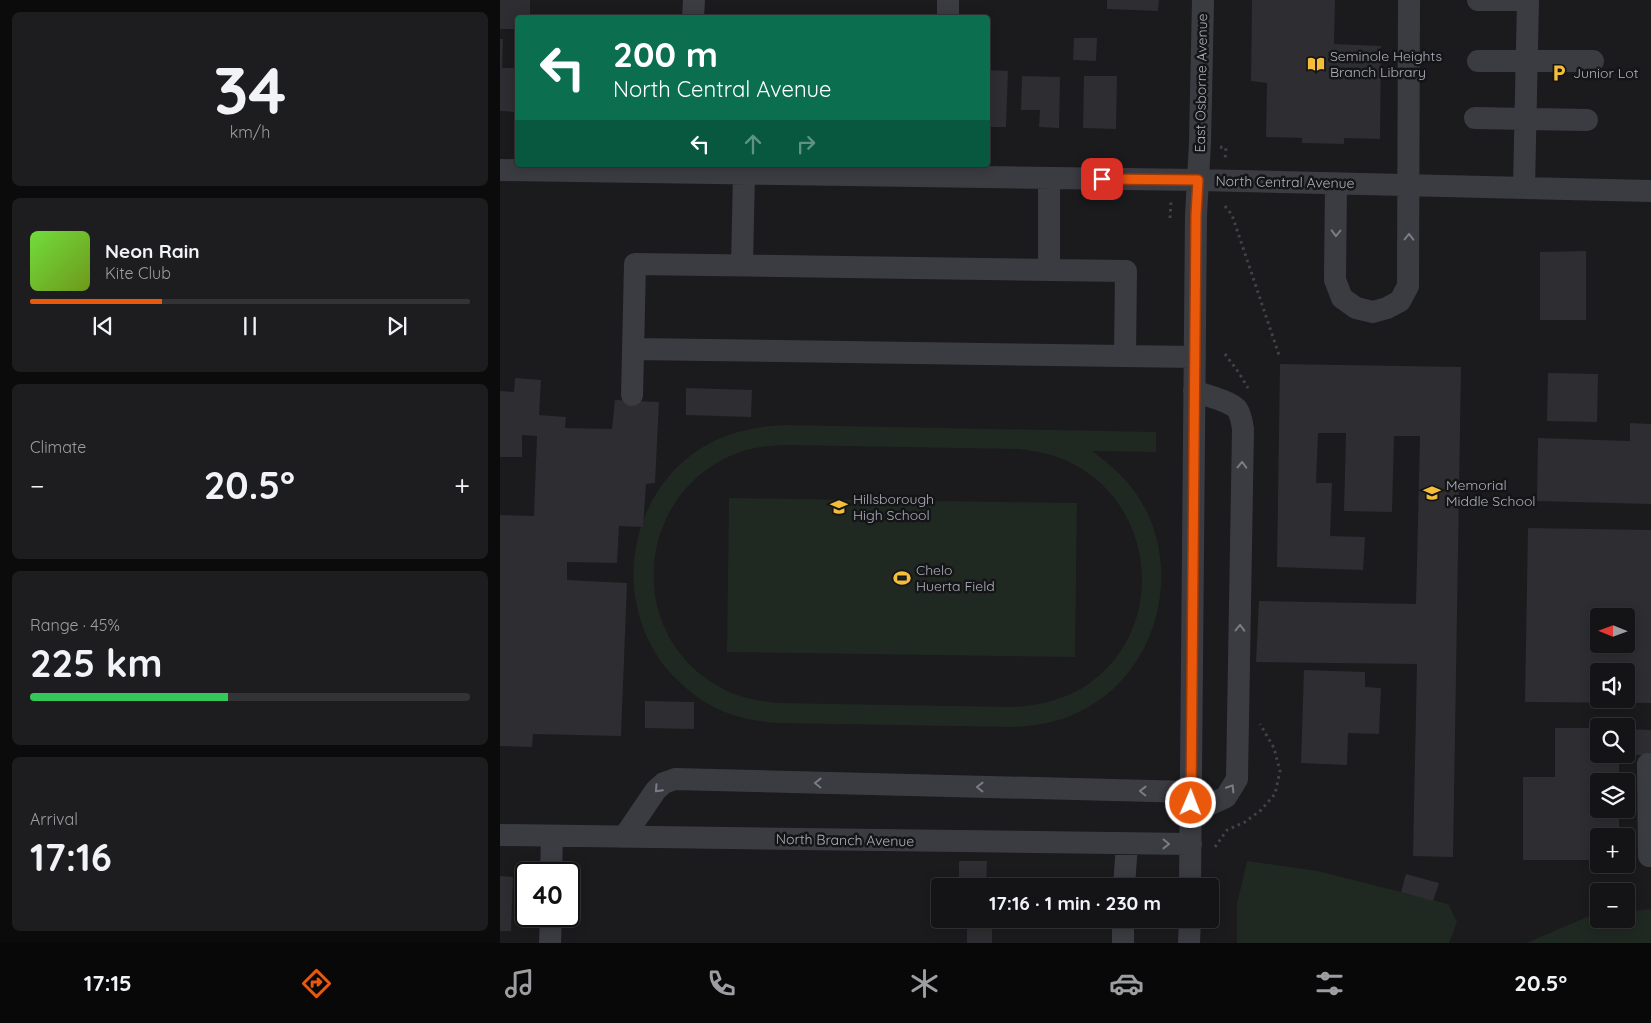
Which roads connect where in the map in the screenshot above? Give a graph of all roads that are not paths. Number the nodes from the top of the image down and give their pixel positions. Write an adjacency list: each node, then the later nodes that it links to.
1 (694, 0): 8 (street)
2 (948, 0): 9 (street)
3 (1203, 0): 21 (street, East Osborne Avenue)
4 (1409, 0): 23 (street)
5 (1478, 0): 6 (street)
6 (1520, 0)
7 (1528, 0): 11 (street)
8 (693, 15)
9 (948, 15)
10 (1478, 61): 11 (street)
11 (1527, 61): 12 (street); 14 (street)
12 (1593, 61)
13 (1475, 118): 14 (street)
14 (1526, 119): 15 (street); 24 (street)
15 (1587, 120)
16 (690, 169): 17 (street, North Central Avenue); 19 (street, North Central Avenue)
17 (500, 170)
18 (945, 170): 19 (street, North Central Avenue); 20 (street, North Central Avenue)
19 (744, 173): 26 (street)
20 (1049, 178): 21 (street, North Central Avenue); 27 (street)
21 (1198, 180): 22 (street, North Central Avenue); 30 (street, East Osborne Avenue)
22 (1336, 184): 23 (street, North Central Avenue); 23 (street, one-way to 23)
23 (1410, 185): 24 (street, North Central Avenue)
24 (1524, 188): 25 (street, North Central Avenue)
25 (1651, 191)
26 (742, 266): 27 (street); 28 (street)
27 (1049, 270): 29 (street)
28 (634, 348): 29 (street); 32 (street)
29 (1125, 355): 30 (street)
30 (1195, 357): 31 (street, East Osborne Avenue)
31 (1194, 391): 34 (street, East Osborne Avenue); 34 (street, one-way to 31)
32 (632, 395)
33 (1648, 764): 40 (street)
34 (1191, 803): 37 (street, one-way to 37); 39 (street, East Osborne Avenue)
35 (500, 835): 36 (street, North Branch Avenue)
36 (552, 836): 37 (street, North Branch Avenue); 41 (street)
37 (624, 837): 38 (street, North Branch Avenue)
38 (1134, 844): 39 (street, North Branch Avenue, one-way to 39); 42 (street)
39 (1191, 844): 43 (street, East Osborne Avenue)
40 (1651, 856)
41 (551, 862)
42 (1126, 878)
43 (1190, 878)
44 (551, 927): 47 (street)
45 (1123, 928): 48 (street)
46 (1190, 928): 49 (street)
47 (550, 943)
48 (1123, 943)
49 (1189, 943)

